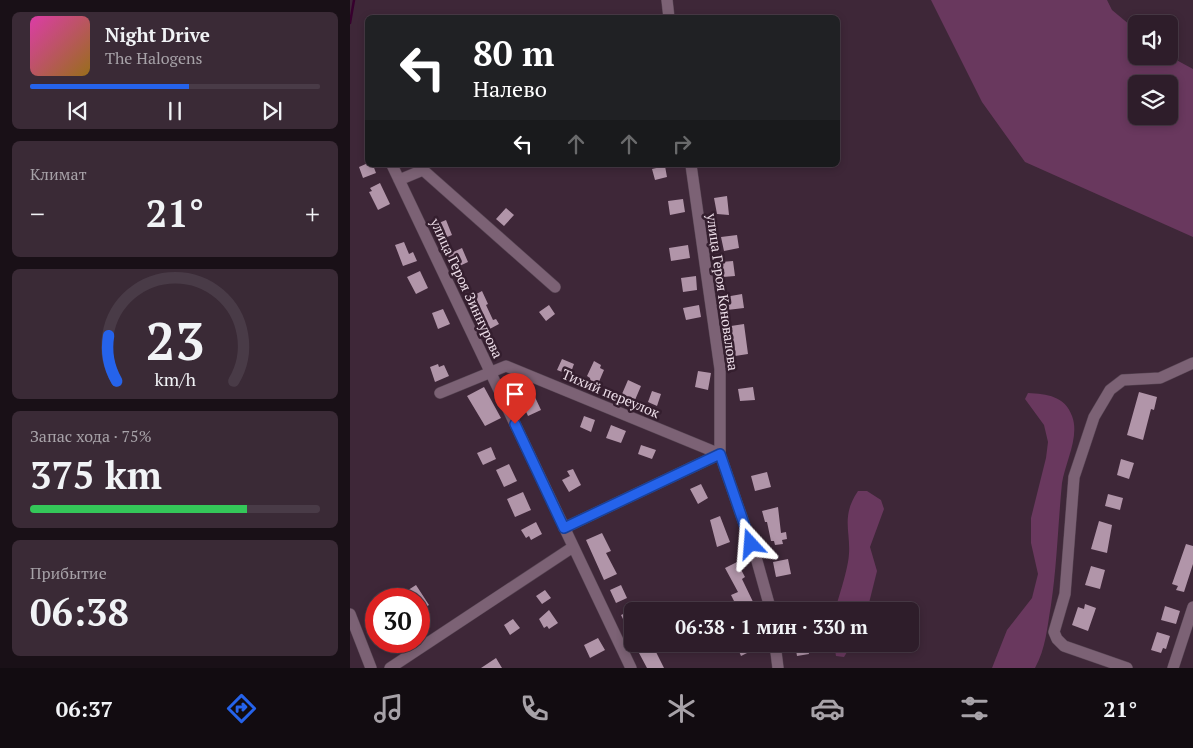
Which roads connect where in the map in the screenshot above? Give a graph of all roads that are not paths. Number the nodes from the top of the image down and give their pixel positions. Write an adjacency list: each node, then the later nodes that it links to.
1 (667, 0): 2 (street)
2 (669, 15)
3 (393, 167): 5 (street, улица Героя Зиннурова)
4 (690, 167): 10 (street, улица Героя Коновалова)
5 (399, 180): 6 (street); 8 (street, улица Героя Зиннурова)
6 (555, 287)
7 (1193, 363): 21 (street)
8 (490, 372): 9 (street, Тихий переулок); 10 (street, Тихий переулок); 11 (street, улица Героя Зиннурова)
9 (440, 393)
10 (720, 454): 11 (street); 13 (street, улица Героя Коновалова)
11 (564, 528): 12 (street, улица Героя Зиннурова)
12 (573, 547): 18 (street); 19 (street, улица Героя Зиннурова)
13 (768, 602)
14 (1193, 607): 22 (street)
15 (351, 619): 17 (street)
16 (776, 652): 20 (street)
17 (371, 668)
18 (390, 668)
19 (632, 668)
20 (778, 668)
21 (1127, 668)
22 (1173, 668)

